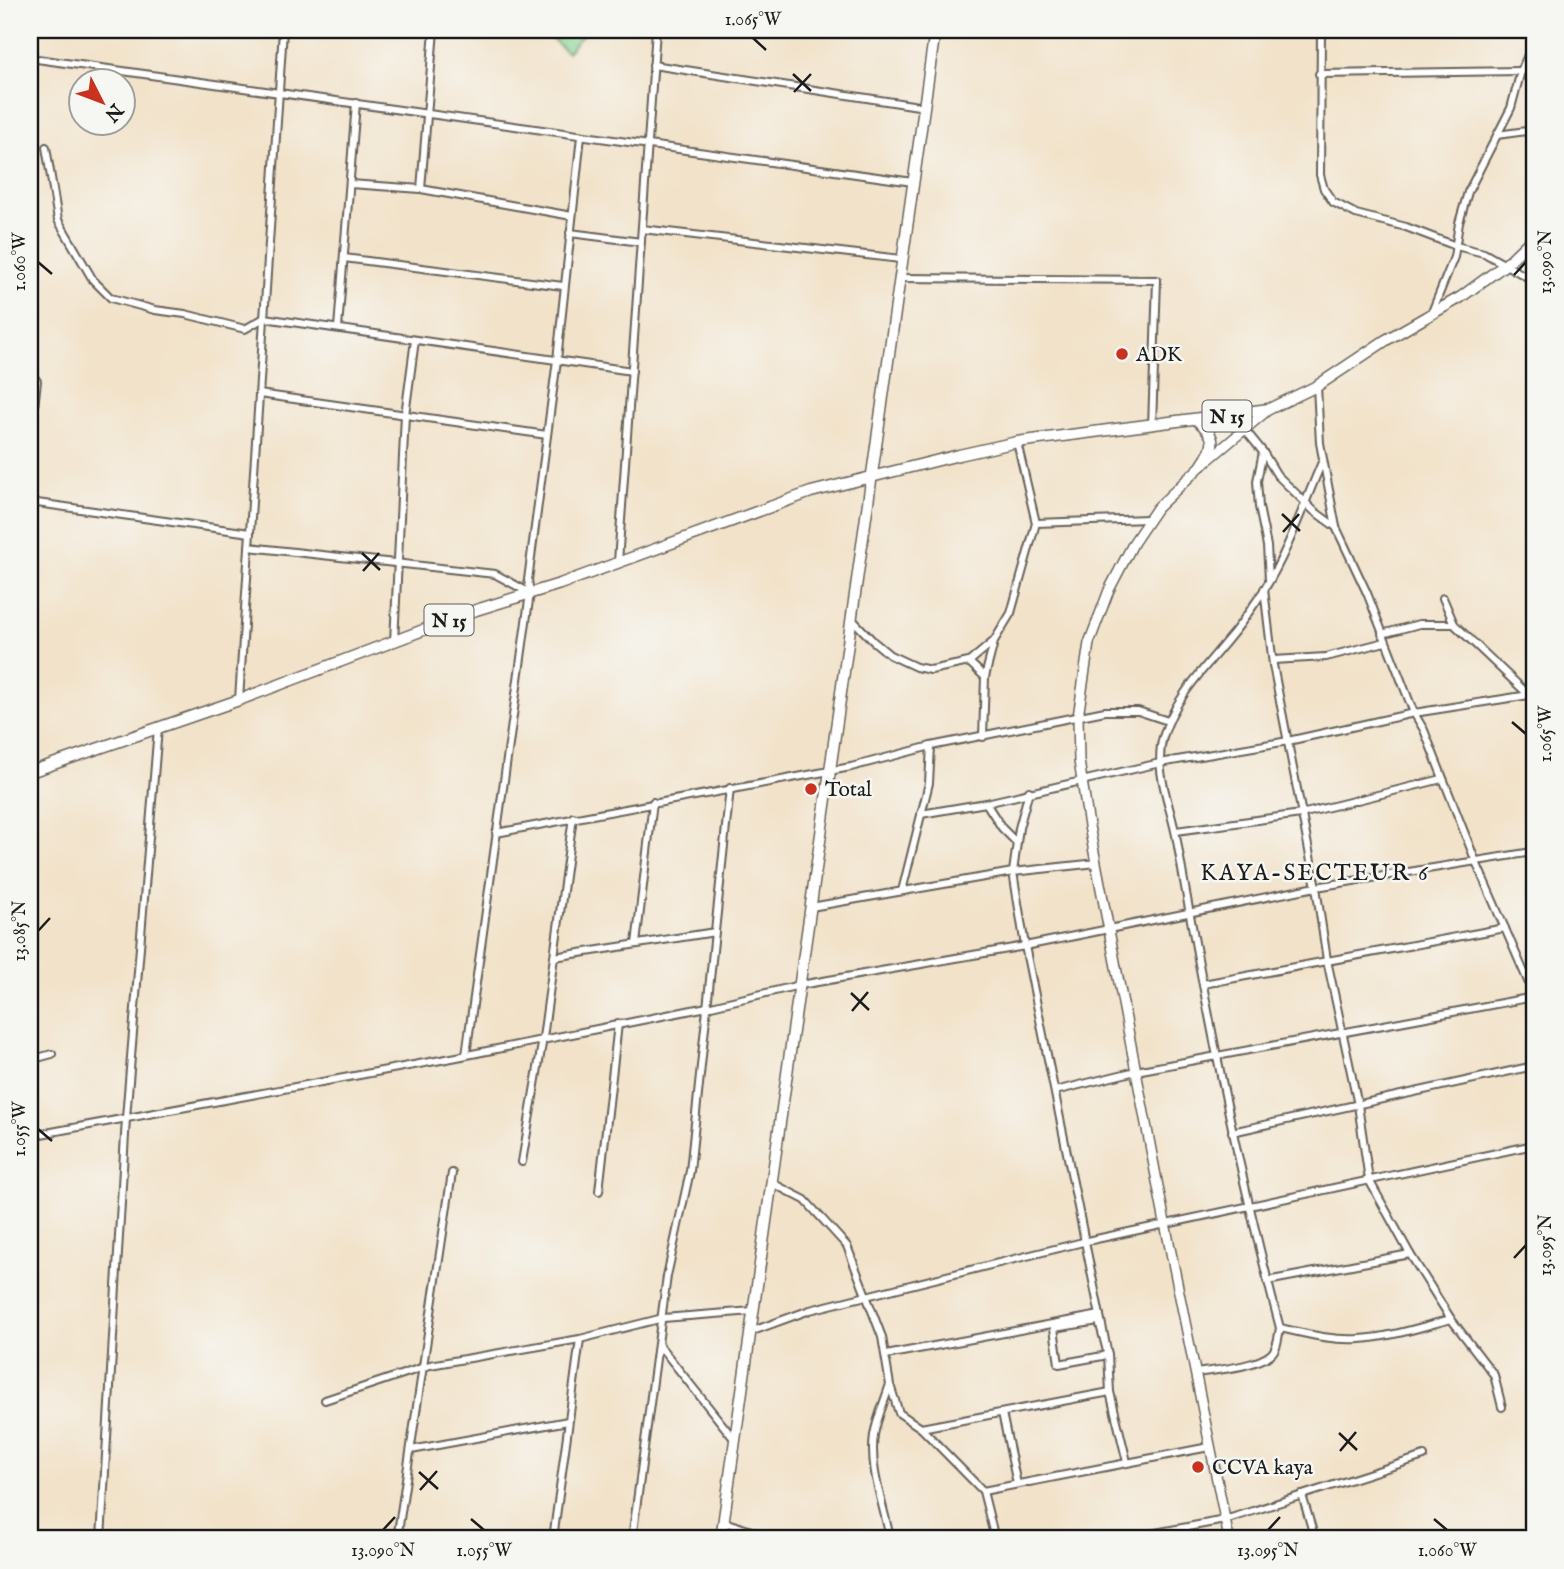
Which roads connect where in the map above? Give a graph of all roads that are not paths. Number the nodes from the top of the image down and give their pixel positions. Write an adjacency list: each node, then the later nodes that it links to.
1 (283, 30): 11 (street)
2 (434, 30): 14 (street)
3 (656, 30): 8 (street)
4 (935, 30): 13 (main road)
5 (1321, 30): 10 (street)
6 (1534, 41): 9 (street)
7 (30, 58): 11 (street)
8 (653, 65): 13 (street); 18 (street)
9 (1521, 71): 10 (street); 16 (street)
10 (1319, 74): 28 (street)
11 (278, 92): 12 (street); 36 (street)
12 (356, 103): 14 (street); 21 (street)
13 (925, 107): 20 (main road)
14 (426, 113): 17 (street); 22 (street)
15 (1534, 130): 16 (street)
16 (1497, 135): 28 (street)
17 (581, 136): 18 (street); 23 (street)
18 (648, 146): 20 (street); 24 (street)
19 (46, 147): 36 (street)
20 (913, 182): 30 (main road)
21 (350, 184): 22 (street); 29 (street)
22 (422, 189): 23 (street)
23 (572, 216): 25 (street)
24 (642, 229): 27 (street); 30 (street)
25 (570, 233): 27 (street); 34 (street)
26 (1534, 237): 31 (main road, N 15)
27 (641, 242): 40 (street)
28 (1456, 246): 31 (street); 35 (street)
29 (344, 258): 34 (street); 37 (street)
30 (901, 259): 32 (main road)
31 (1506, 264): 33 (street); 35 (main road, N 15)
32 (898, 278): 47 (street); 55 (main road)
33 (1534, 281)
34 (563, 286): 39 (street)
35 (1432, 312): 42 (main road, N 15)
36 (264, 318): 37 (street); 43 (street)
37 (338, 328): 38 (street)
38 (415, 340): 39 (street); 45 (street)
39 (557, 360): 40 (street); 49 (street)
40 (632, 371): 63 (street)
41 (30, 372): 50 (street)
42 (1317, 386): 44 (main road, N 15); 53 (street)
43 (259, 394): 45 (street); 61 (street)
44 (1269, 410): 46 (main road, N 15); 48 (main road)
45 (405, 415): 49 (street); 64 (street)
46 (1197, 421): 47 (main road, N 15); 54 (main road)
47 (1152, 426): 51 (main road, N 15)
48 (1246, 431): 52 (street); 54 (main road)
49 (547, 435): 67 (street)
50 (30, 442)
51 (1017, 442): 55 (main road, N 15); 59 (street)
52 (1264, 452): 57 (street); 65 (street)
53 (1322, 460): 57 (street); 60 (street)
54 (1202, 465): 58 (main road)
55 (872, 477): 63 (main road, N 15); 69 (main road)
56 (30, 502): 61 (street)
57 (1304, 502): 60 (street); 65 (street)
58 (1148, 519): 59 (street); 81 (main road)
59 (1036, 523): 72 (street)
60 (1336, 527): 71 (street)
61 (250, 533): 62 (street)
62 (249, 547): 64 (street); 79 (street)
63 (618, 562): 67 (main road, N 15)
64 (399, 564): 67 (street); 73 (street)
65 (1269, 581): 66 (street)
66 (1264, 589): 75 (street); 82 (street)
67 (530, 593): 73 (main road, N 15); 100 (street)
68 (1443, 598): 70 (street)
69 (850, 617): 76 (street); 88 (main road)
70 (1454, 624): 71 (street); 78 (street)
71 (1382, 634): 74 (street)
72 (994, 641): 76 (street); 77 (street)
73 (394, 642): 79 (main road, N 15)
74 (1385, 642): 75 (street); 80 (street)
75 (1273, 660): 85 (street)
76 (969, 662): 77 (street)
77 (985, 677): 84 (street)
78 (1532, 698): 80 (street)
79 (239, 700): 83 (main road, N 15)
80 (1414, 713): 85 (street); 90 (street)
81 (1078, 717): 82 (street); 84 (street); 91 (main road)
82 (1168, 721): 87 (street)
83 (158, 728): 89 (main road, N 15); 132 (street)
84 (983, 737): 86 (street)
85 (1288, 741): 87 (street); 97 (street)
86 (931, 746): 88 (street); 96 (street)
87 (1160, 763): 91 (street); 99 (street)
88 (829, 769): 92 (street); 108 (main road)
89 (30, 772)
90 (1442, 779): 97 (street); 103 (street)
91 (1081, 780): 93 (street); 104 (main road)
92 (730, 788): 94 (street); 112 (street)
93 (1029, 792): 95 (street); 101 (street)
94 (653, 802): 98 (street); 113 (street)
95 (986, 803): 96 (street); 101 (street)
96 (921, 814): 107 (street)
97 (1301, 814): 99 (street); 106 (street)
98 (573, 817): 100 (street); 115 (street)
99 (1176, 831): 109 (street)
100 (496, 832): 125 (street)
101 (1016, 842): 105 (street)
102 (1534, 854): 103 (street)
103 (1476, 862): 106 (street); 110 (street)
104 (1097, 863): 105 (street); 111 (main road)
105 (1013, 872): 107 (street); 114 (street)
106 (1316, 887): 109 (street); 116 (street)
107 (902, 891): 108 (street)
108 (811, 907): 118 (main road)
109 (1189, 911): 111 (street); 117 (street)
110 (1505, 928): 116 (street); 119 (street)
111 (1109, 930): 114 (street); 129 (main road)
112 (715, 932): 113 (street); 120 (street)
113 (636, 944): 115 (street)
114 (1025, 946): 118 (street); 130 (street)
115 (554, 957): 123 (street)
116 (1326, 960): 117 (street); 122 (street)
117 (1203, 984): 126 (street)
118 (800, 985): 120 (street); 139 (main road)
119 (1534, 996): 122 (street)
120 (707, 1007): 121 (street); 149 (street)
121 (618, 1024): 123 (street); 140 (street)
122 (1343, 1032): 126 (street); 131 (street)
123 (543, 1038): 125 (street); 136 (street)
124 (52, 1054): 127 (street)
125 (466, 1055): 132 (street)
126 (1216, 1056): 129 (street); 133 (street)
127 (30, 1060)
128 (1534, 1066): 131 (street)
129 (1136, 1071): 130 (street); 142 (main road)
130 (1055, 1091): 143 (street)
131 (1358, 1105): 133 (street); 138 (street)
132 (127, 1118): 134 (street); 176 (street)
133 (1232, 1132): 141 (street)
134 (30, 1136)
135 (1534, 1145): 138 (street)
136 (522, 1162)
137 (452, 1173): 157 (street)
138 (1369, 1180): 141 (street); 144 (street)
139 (772, 1183): 146 (street); 147 (main road)
140 (599, 1191)
141 (1248, 1207): 142 (street); 145 (street)
142 (1165, 1223): 143 (street); 158 (main road)
143 (1087, 1241): 146 (street); 148 (street)
144 (1410, 1254): 145 (street); 150 (street)
145 (1268, 1281): 151 (street)
146 (867, 1295): 152 (street); 155 (street)
147 (753, 1311): 149 (street); 152 (main road)
148 (1101, 1315): 155 (street); 156 (street)
149 (663, 1318): 153 (street); 154 (street)
150 (1451, 1320): 151 (street); 162 (street)
151 (1280, 1328): 158 (street)
152 (750, 1332): 166 (main road)
153 (580, 1339): 157 (street); 164 (street)
154 (659, 1345): 166 (street); 179 (street)
155 (886, 1355): 159 (street)
156 (1108, 1355): 156 (street); 160 (street)
157 (424, 1367): 161 (street); 168 (street)
158 (1195, 1373): 167 (main road)
159 (890, 1385): 165 (street); 182 (street)
160 (1110, 1392): 163 (street); 170 (street)
161 (325, 1400)
162 (1502, 1407)
163 (1002, 1413): 165 (street); 171 (street)
164 (568, 1421): 168 (street); 178 (street)
165 (922, 1428): 172 (street)
166 (736, 1440): 175 (main road)
167 (1209, 1447): 170 (street); 174 (main road)
168 (411, 1450): 177 (street)
169 (1424, 1456): 173 (street)
170 (1127, 1462): 171 (street)
171 (1017, 1484): 172 (street)
172 (983, 1491): 183 (street)
173 (1302, 1495): 174 (street); 186 (street)
174 (1225, 1520): 184 (street); 185 (main road)
175 (724, 1522): 180 (main road); 181 (street)
176 (101, 1539)
177 (397, 1539)
178 (553, 1539)
179 (632, 1539)
180 (721, 1539)
181 (776, 1539)
182 (890, 1539)
183 (995, 1539)
184 (1123, 1539)
185 (1229, 1539)
186 (1315, 1539)

